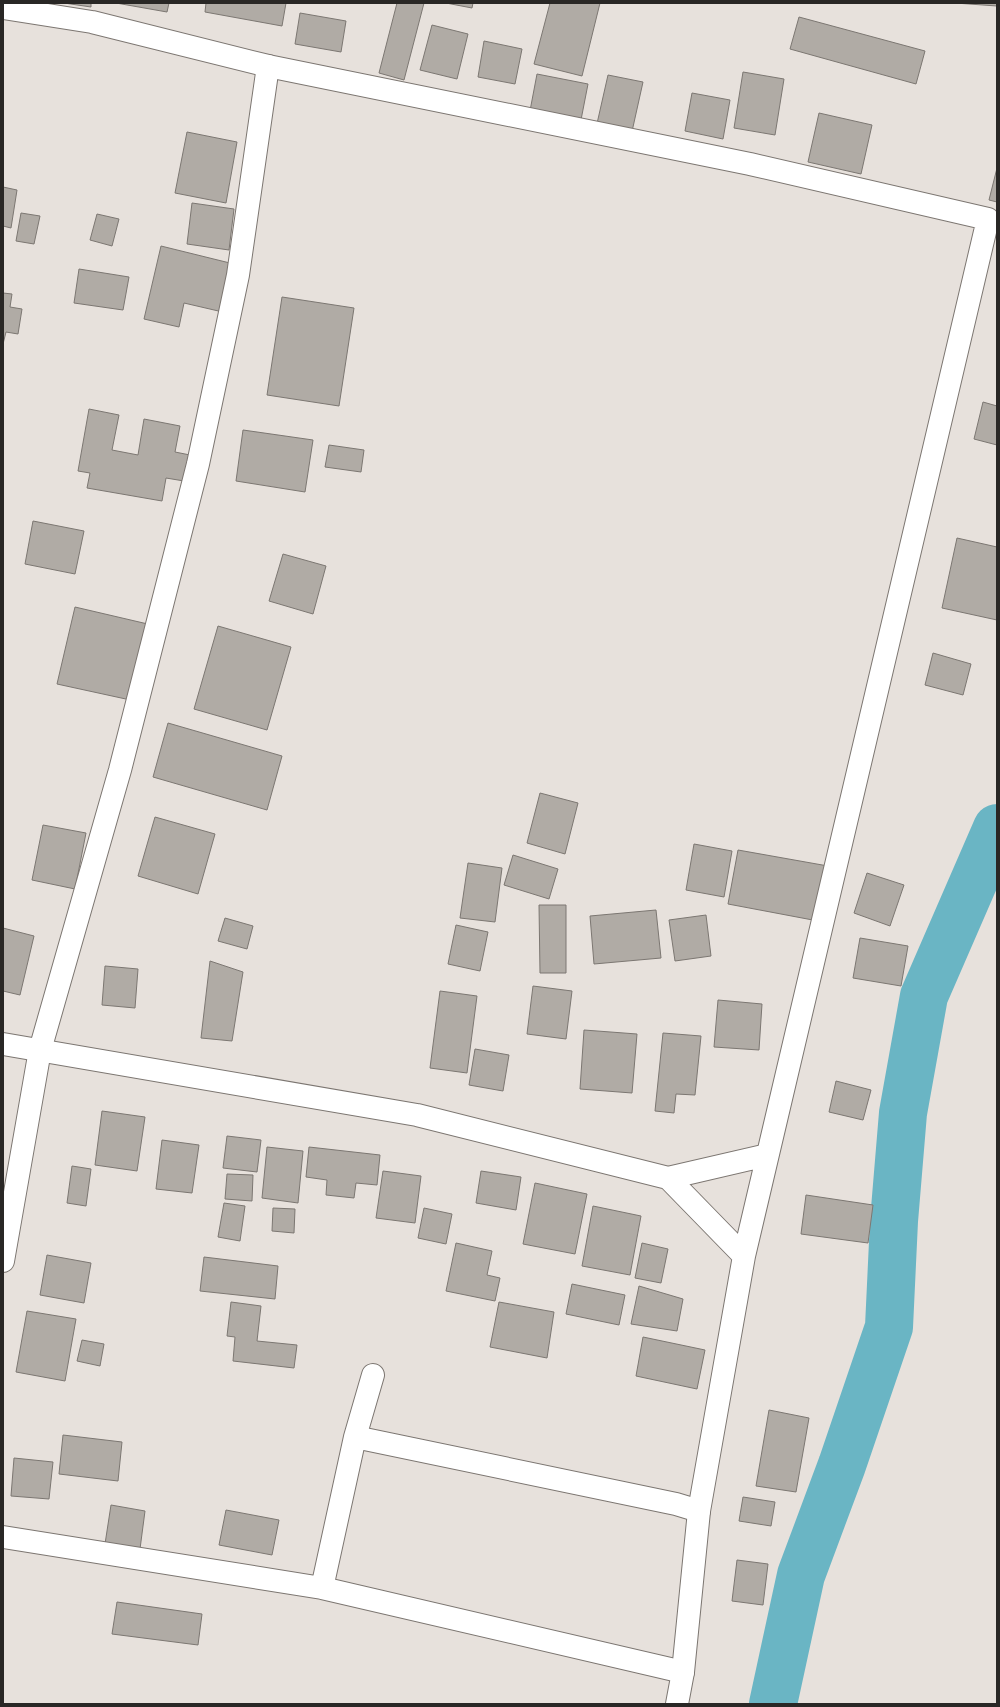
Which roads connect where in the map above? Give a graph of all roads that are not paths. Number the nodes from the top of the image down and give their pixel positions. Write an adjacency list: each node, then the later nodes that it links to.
1 (3, 8): 2 (street)
2 (268, 66): 3 (street); 5 (street)
3 (992, 219): 6 (street)
4 (3, 1044): 5 (street)
5 (40, 1050): 7 (street); 9 (street)
6 (767, 1155): 7 (street); 8 (street)
7 (668, 1178): 8 (street)
8 (744, 1256): 12 (street)
9 (3, 1262)
10 (373, 1375): 11 (street)
11 (355, 1437): 12 (street); 14 (street)
12 (699, 1511): 15 (street)
13 (3, 1537): 14 (street)
14 (322, 1588): 15 (street)
15 (683, 1672): 16 (street)
16 (677, 1704)

